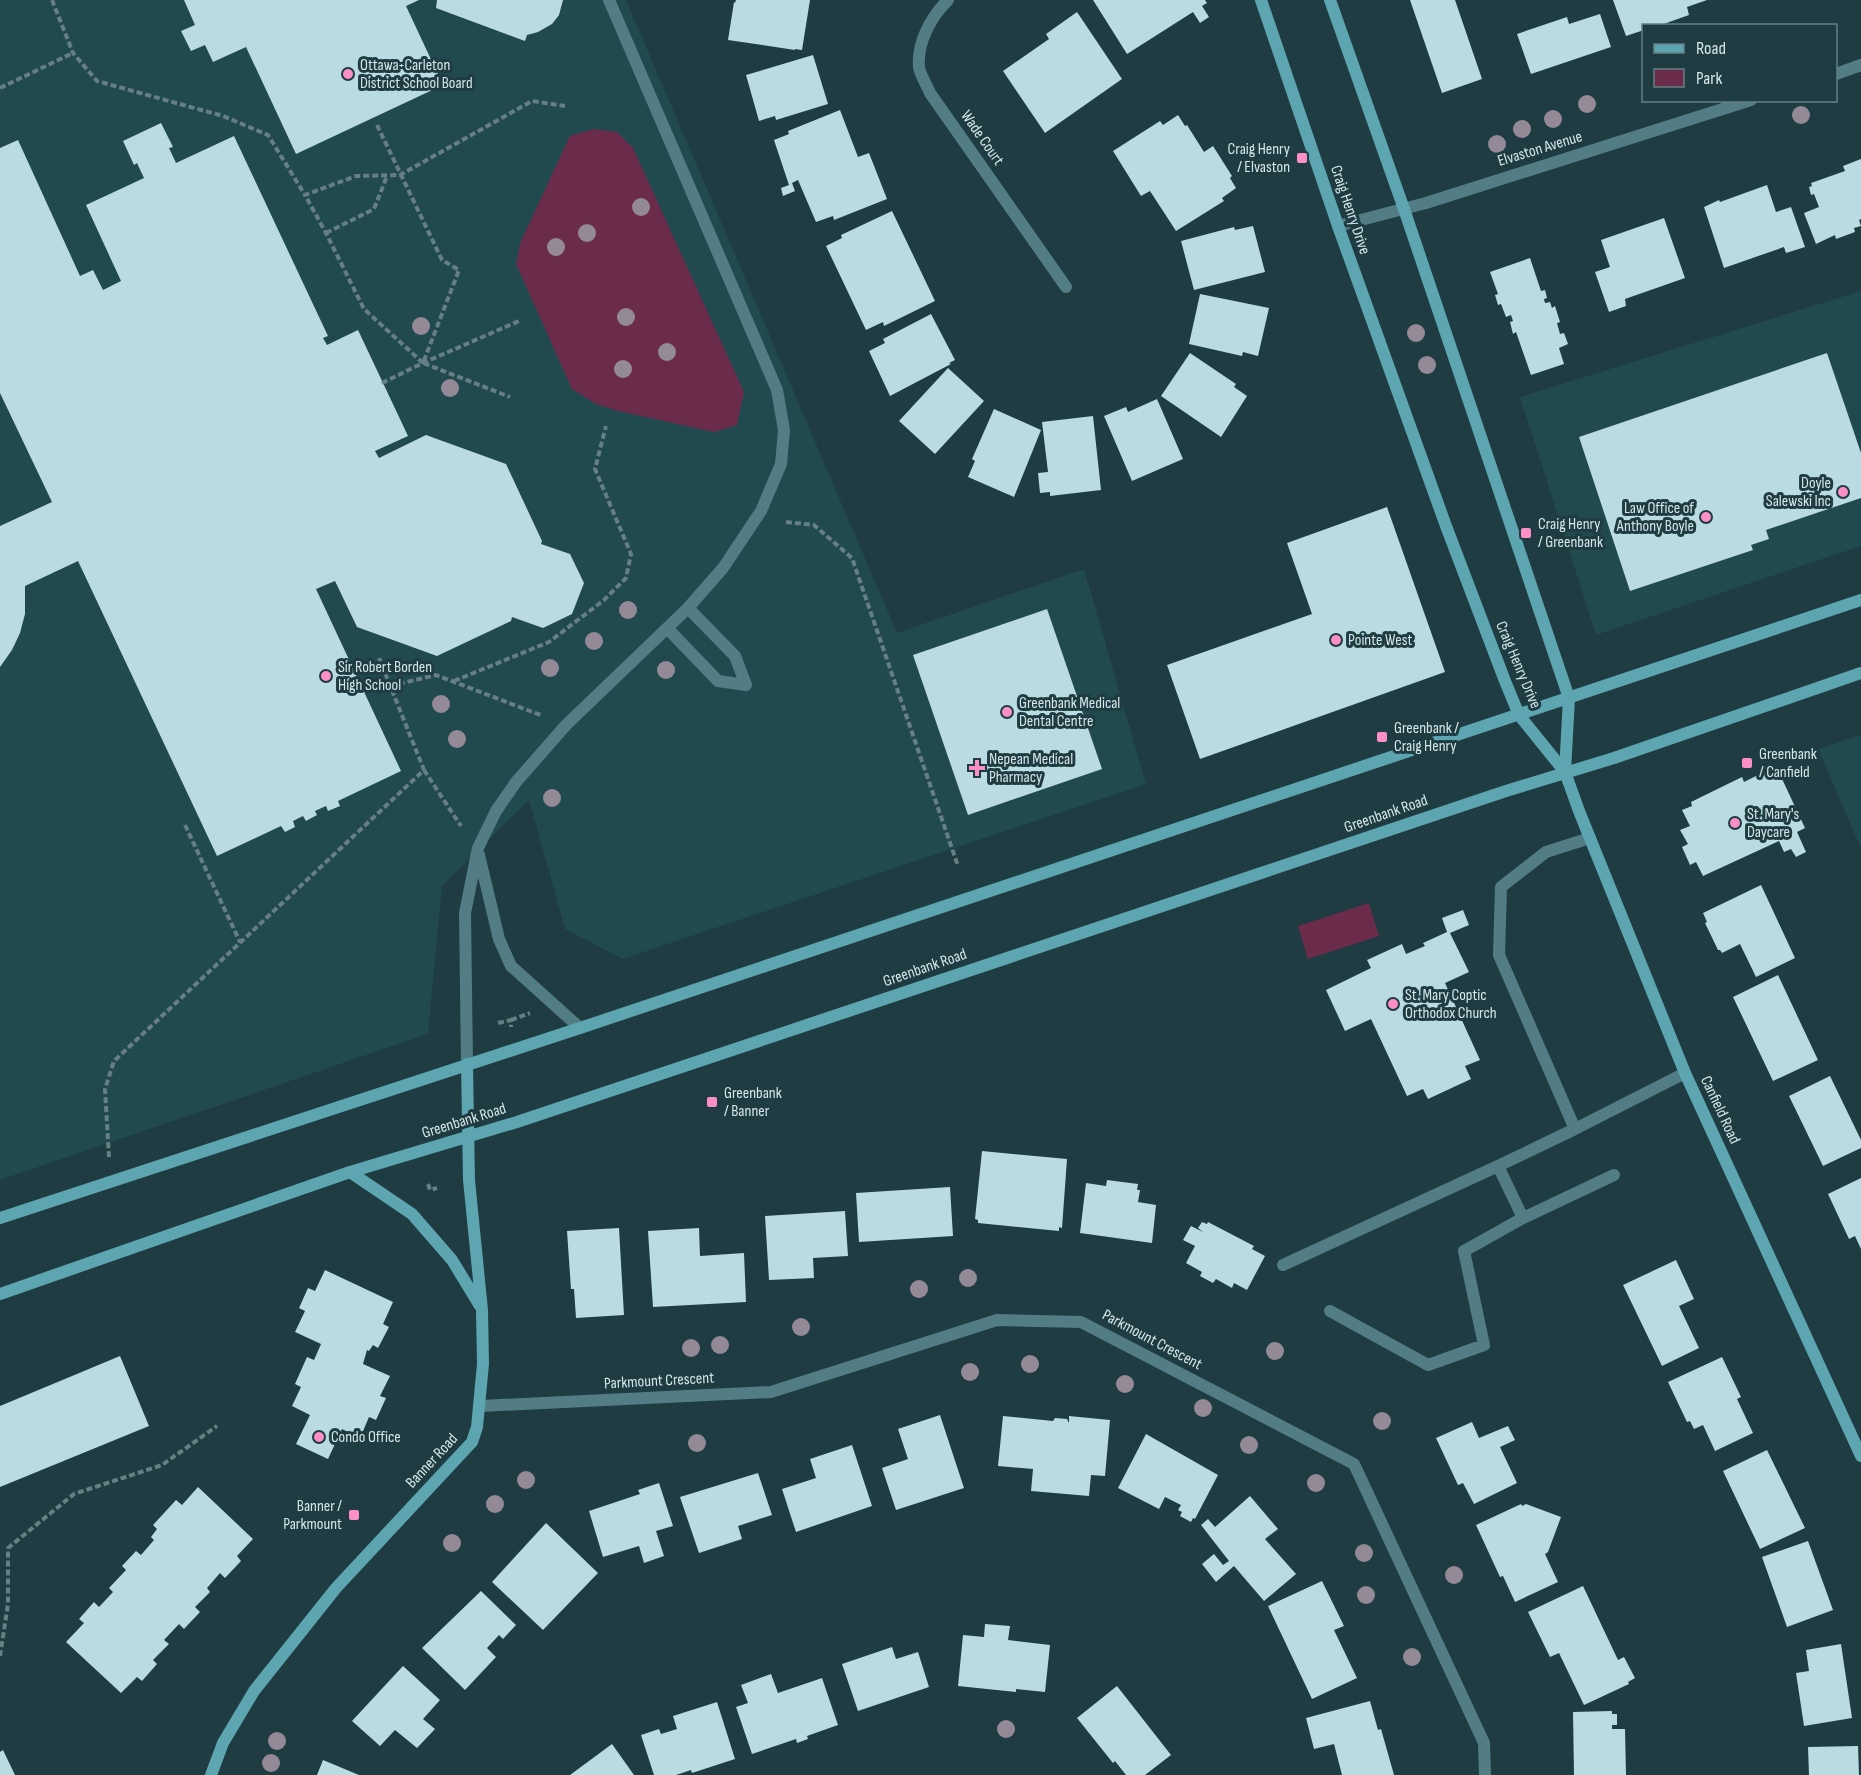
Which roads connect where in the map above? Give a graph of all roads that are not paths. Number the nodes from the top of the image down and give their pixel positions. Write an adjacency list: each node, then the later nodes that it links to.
1 (609, 0): 12 (street)
2 (948, 0): 10 (street, Wade Court)
3 (1261, 0): 9 (main road, Craig Henry Drive)
4 (1330, 0): 8 (main road, Craig Henry Drive)
5 (1861, 65): 6 (street)
6 (1837, 74)
7 (1746, 102): 8 (street, Elvaston Avenue)
8 (1404, 209): 9 (street, Elvaston Avenue); 15 (main road, Craig Henry Drive)
9 (1338, 226): 16 (main road, Craig Henry Drive)
10 (1066, 287)
11 (1861, 600): 15 (main road)
12 (688, 608): 13 (street); 13 (street)
13 (667, 628): 19 (street)
14 (1861, 673): 17 (main road, Greenbank Road)
15 (1569, 698): 16 (main road); 17 (main road, Craig Henry Drive)
16 (1519, 715): 17 (main road, Craig Henry Drive); 20 (main road)
17 (1565, 772): 18 (main road, Canfield Road); 24 (main road, Greenbank Road)
18 (1590, 838): 22 (main road, Canfield Road); 23 (street)
19 (478, 848): 20 (street); 21 (street)
20 (580, 1028): 21 (main road)
21 (467, 1064): 24 (main road, Banner Road); 28 (main road)
22 (1685, 1073): 23 (street); 35 (main road, Canfield Road)
23 (1575, 1129): 25 (street)
24 (468, 1138): 26 (main road, Greenbank Road); 32 (main road, Banner Road)
25 (1498, 1166): 29 (street); 30 (street)
26 (350, 1172): 31 (main road, Greenbank Road); 32 (main road)
27 (1614, 1175): 29 (street)
28 (0, 1218)
29 (1524, 1218): 33 (street)
30 (1283, 1265)
31 (0, 1294)
32 (482, 1310): 34 (main road, Banner Road)
33 (1330, 1311)
34 (480, 1406): 36 (main road, Banner Road); 37 (street, Parkmount Crescent)
35 (1861, 1456)
36 (211, 1775)
37 (1485, 1775)

